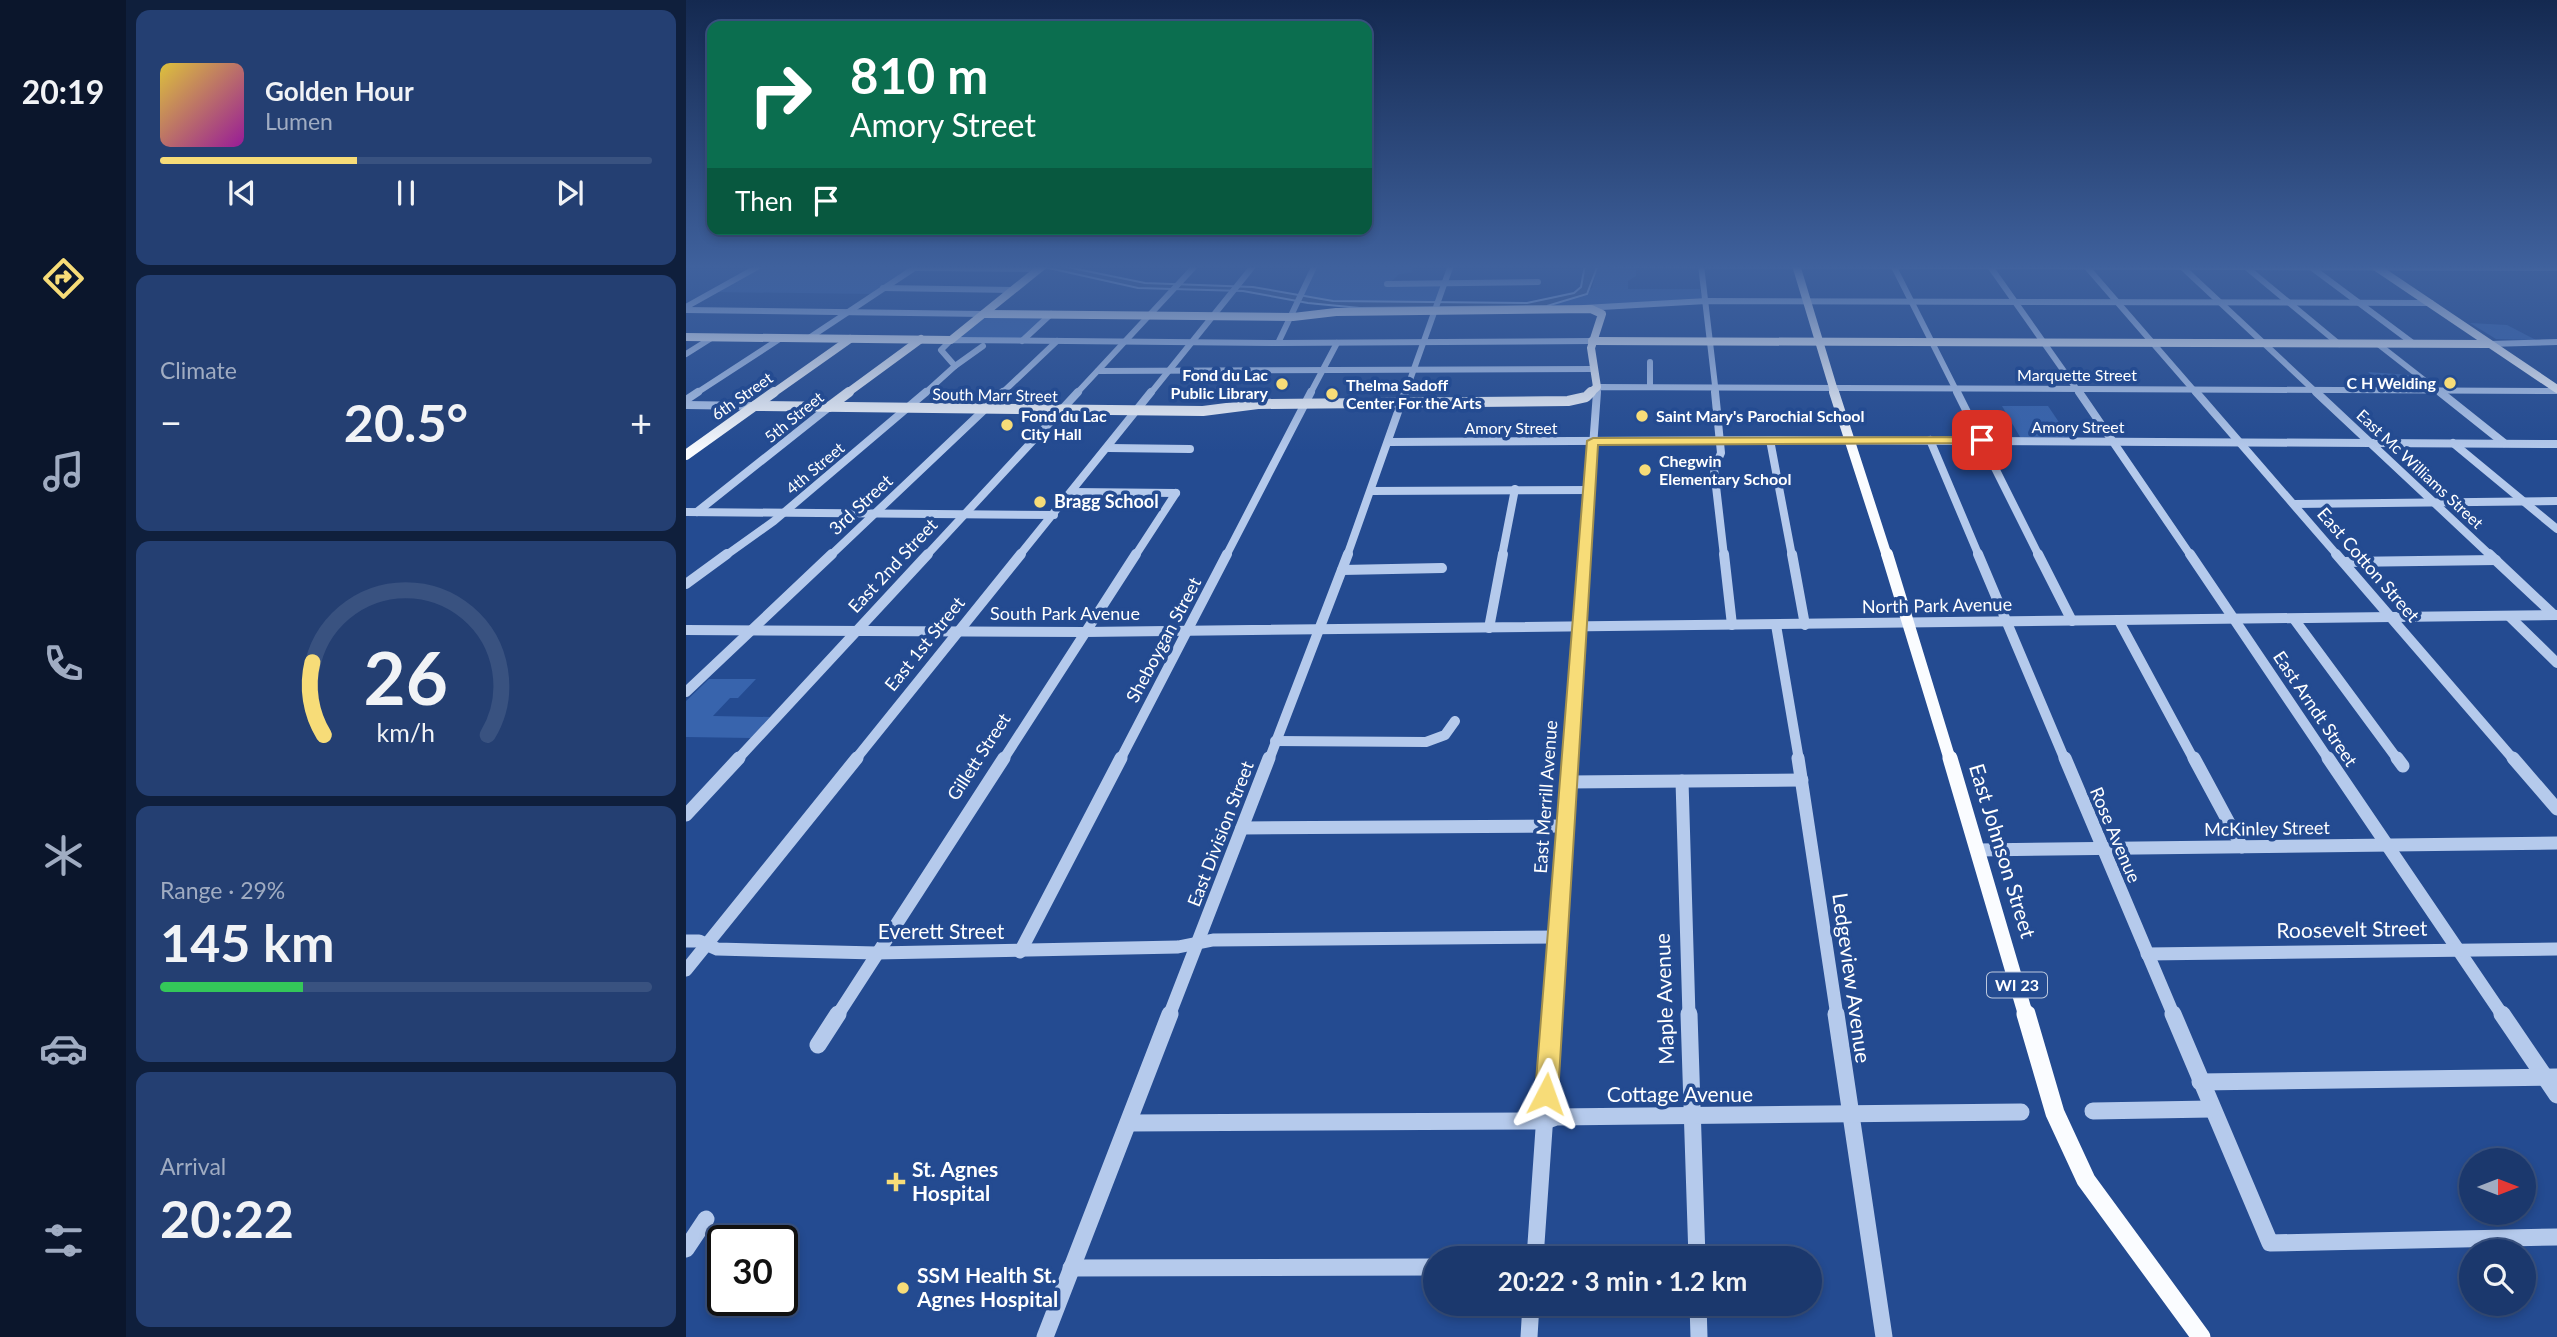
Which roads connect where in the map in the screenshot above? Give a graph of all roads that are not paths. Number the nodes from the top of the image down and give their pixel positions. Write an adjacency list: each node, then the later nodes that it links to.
1 (825, 327): 21 (street)
2 (967, 327): 25 (main road)
3 (1037, 327): 27 (street)
4 (1138, 327): 30 (street, East 2nd Street)
5 (1205, 327): 31 (street, East 1st Street)
6 (1286, 327): 35 (street)
7 (1429, 327): 32 (street, East Division Street)
8 (1709, 327): 29 (street)
9 (1817, 327): 33 (main road)
10 (1925, 327): 34 (street)
11 (2032, 327): 37 (street, East Arndt Street)
12 (2140, 327): 38 (street, East Cotton Street)
13 (2248, 327): 40 (street, East Mc Williams Street)
14 (2319, 327): 41 (street)
15 (2392, 327): 43 (street)
16 (2466, 327): 44 (main road)
17 (1599, 328): 26 (main road); 39 (main road)
18 (686, 337): 19 (main road)
19 (713, 337): 20 (main road); 48 (street)
20 (781, 338): 21 (main road); 69 (street)
21 (809, 338): 22 (main road)
22 (850, 339): 23 (main road); 72 (main road, 6th Street)
23 (886, 339): 24 (main road); 47 (main road)
24 (921, 339): 25 (main road); 47 (main road, 5th Street)
25 (951, 340): 27 (street); 50 (street)
26 (1608, 340): 29 (main road); 39 (main road)
27 (1022, 341): 28 (street)
28 (1057, 341): 30 (street); 76 (street, 3rd Street)
29 (1710, 341): 33 (main road); 58 (street)
30 (1125, 342): 31 (street); 52 (street, East 2nd Street)
31 (1193, 342): 35 (street); 55 (street, East 1st Street)
32 (1424, 342): 36 (street); 39 (street); 54 (street, East Division Street)
33 (1821, 342): 34 (main road); 59 (main road, WI 23)
34 (1932, 342): 37 (main road); 60 (street)
35 (1278, 343): 36 (street)
36 (1337, 343): 53 (street, Sheboygan Street)
37 (2043, 343): 38 (main road); 61 (street, East Arndt Street)
38 (2154, 343): 40 (main road); 62 (street, East Cotton Street)
39 (1591, 344): 51 (main road, East Merrill Avenue)
40 (2266, 344): 41 (main road); 63 (street, East Mc Williams Street)
41 (2339, 344): 42 (main road)
42 (2378, 344): 43 (main road); 66 (street)
43 (2414, 344): 44 (main road)
44 (2489, 344): 45 (street); 64 (main road)
45 (2557, 344)
46 (983, 346): 50 (street, 4th Street)
47 (905, 350): 65 (main road, 5th Street)
48 (686, 354)
49 (1650, 362): 57 (street)
50 (959, 364): 75 (street, 4th Street)
51 (1594, 369): 54 (street); 56 (main road, East Merrill Avenue)
52 (1098, 371): 55 (street); 77 (street, East 2nd Street)
53 (1322, 371): 54 (street); 55 (street); 71 (street, Sheboygan Street)
54 (1414, 371): 70 (street, East Division Street)
55 (1170, 372): 78 (street, East 1st Street)
56 (1597, 387): 57 (street, Marquette Street); 67 (main road); 68 (street, East Merrill Avenue)
57 (1650, 387): 58 (street, Marquette Street)
58 (1715, 388): 59 (street, Marquette Street); 79 (street)
59 (1833, 388): 60 (street, Marquette Street); 81 (main road, East Johnson Street / WI 23)
60 (1956, 388): 61 (street, Marquette Street); 83 (street)
61 (2076, 389): 62 (street, Marquette Street); 85 (street, East Arndt Street)
62 (2195, 390): 63 (street, Marquette Street); 87 (street, East Cotton Street)
63 (2315, 390): 66 (street, Marquette Street); 88 (street, East Mc Williams Street)
64 (2557, 390): 66 (street, Marquette Street)
65 (848, 391): 73 (main road, 5th Street); 74 (main road)
66 (2438, 391): 90 (street)
67 (1568, 401): 68 (street, South Marr Street); 70 (main road, South Marr Street)
68 (1597, 402): 84 (street, East Merrill Avenue)
69 (686, 403): 72 (street, South Marr Street)
70 (1403, 403): 71 (main road, South Marr Street); 86 (street, East Division Street)
71 (1306, 404): 78 (main road, South Marr Street); 134 (street, Sheboygan Street)
72 (755, 406): 73 (main road, South Marr Street); 94 (main road, 6th Street)
73 (829, 407): 74 (main road, South Marr Street); 103 (street, 5th Street)
74 (861, 408): 75 (main road, South Marr Street)
75 (908, 408): 76 (main road, South Marr Street); 104 (street, 4th Street)
76 (985, 409): 77 (main road, South Marr Street); 105 (street, 3rd Street)
77 (1061, 410): 78 (main road, South Marr Street); 106 (street, East 2nd Street)
78 (1140, 411): 92 (street, East 1st Street)
79 (1721, 440): 80 (street, Amory Street); 84 (street, Amory Street); 124 (street)
80 (1770, 440): 81 (street, Amory Street); 126 (street)
81 (1849, 440): 82 (street, Amory Street); 123 (main road, East Johnson Street / WI 23)
82 (1930, 440): 83 (street, Amory Street); 122 (street, Rose Avenue)
83 (1982, 440): 85 (street, Amory Street); 120 (street)
84 (1593, 441): 86 (street, Amory Street); 96 (street, East Merrill Avenue)
85 (2113, 441): 87 (street, Amory Street); 119 (street, East Arndt Street)
86 (1389, 442): 97 (street, East Division Street)
87 (2240, 442): 88 (street, Amory Street); 102 (street, East Cotton Street)
88 (2373, 443): 89 (street, Amory Street); 101 (street, East Mc Williams Street)
89 (2453, 443): 90 (street, Amory Street); 99 (street)
90 (2504, 443): 91 (street, Amory Street)
91 (2557, 444)
92 (1109, 448): 93 (street); 98 (street, East 1st Street)
93 (1190, 449)
94 (686, 454)
95 (1515, 489): 96 (street); 97 (street); 128 (street)
96 (1590, 489): 127 (street, East Merrill Avenue)
97 (1371, 491): 113 (street, East Division Street)
98 (1072, 492): 107 (street, East 1st Street); 135 (street, Gillett Street)
99 (2525, 501): 100 (street); 101 (street); 109 (street)
100 (2557, 501)
101 (2437, 502): 102 (street); 110 (street, East Mc Williams Street)
102 (2294, 504): 111 (street, East Cotton Street)
103 (691, 512): 104 (street); 108 (street, 5th Street)
104 (784, 513): 105 (street); 114 (street, 4th Street)
105 (876, 513): 106 (street); 130 (street, 3rd Street)
106 (966, 514): 107 (street); 132 (street, East 2nd Street)
107 (1054, 515): 133 (street, East 1st Street)
108 (686, 519)
109 (2557, 529)
110 (2496, 560): 111 (street); 115 (street, East Mc Williams Street)
111 (2344, 562): 117 (street, East Cotton Street)
112 (1442, 568): 113 (street)
113 (1342, 570): 131 (street, East Division Street)
114 (686, 584)
115 (2555, 615): 116 (street, North Park Avenue)
116 (2514, 616): 117 (street, North Park Avenue); 136 (street); 137 (street)
117 (2392, 618): 118 (street, North Park Avenue); 145 (street, East Cotton Street)
118 (2294, 619): 119 (street, North Park Avenue); 141 (street)
119 (2234, 620): 121 (street, North Park Avenue); 150 (street, East Arndt Street)
120 (2072, 621): 121 (street, North Park Avenue); 122 (street, North Park Avenue)
121 (2119, 621): 151 (street)
122 (2008, 622): 123 (street, North Park Avenue); 152 (street, Rose Avenue)
123 (1909, 624): 126 (street, North Park Avenue); 153 (main road, East Johnson Street / WI 23)
124 (1732, 625): 125 (street, North Park Avenue); 127 (street, North Park Avenue)
125 (1776, 625): 126 (street, North Park Avenue); 142 (street, Ledgeview Avenue)
126 (1805, 625)
127 (1580, 627): 128 (street, North Park Avenue); 144 (street, East Merrill Avenue)
128 (1489, 628): 131 (street, North Park Avenue)
129 (686, 630): 130 (street, South Park Avenue)
130 (750, 630): 132 (street, South Park Avenue); 138 (street, 3rd Street)
131 (1318, 630): 134 (street, South Park Avenue); 140 (street, East Division Street)
132 (856, 631): 133 (street, South Park Avenue); 146 (street, East 2nd Street)
133 (957, 631): 135 (street, South Park Avenue); 157 (street, East 1st Street)
134 (1189, 631): 135 (street, South Park Avenue); 160 (street, Sheboygan Street)
135 (1085, 632): 161 (street, Gillett Street)
136 (2557, 653)
137 (2557, 663)
138 (686, 692)
139 (1455, 721): 140 (street)
140 (1275, 741): 148 (street, East Division Street)
141 (2403, 766)
142 (1802, 780): 143 (street); 171 (street, Ledgeview Avenue)
143 (1682, 781): 144 (street); 172 (street, Maple Avenue)
144 (1568, 782): 147 (street, East Merrill Avenue)
145 (2557, 809)
146 (686, 815)
147 (1565, 826): 148 (street); 154 (street, East Merrill Avenue)
148 (1242, 828): 156 (street, East Division Street)
149 (2557, 843): 150 (street, McKinley Street)
150 (2386, 845): 151 (street, McKinley Street); 159 (street, East Arndt Street)
151 (2242, 847): 152 (street, McKinley Street)
152 (2101, 848): 153 (street, McKinley Street); 162 (street, Rose Avenue)
153 (1977, 850): 184 (main road, East Johnson Street / WI 23)
154 (1556, 937): 156 (street, Everett Street); 173 (street, East Merrill Avenue)
155 (686, 941): 157 (street, Everett Street)
156 (1198, 942): 160 (street, Everett Street); 174 (street, East Division Street)
157 (706, 946): 161 (street, Everett Street); 163 (street, East 1st Street)
158 (2557, 949): 159 (street, Roosevelt Street)
159 (2458, 950): 162 (street, Roosevelt Street); 165 (street, East Arndt Street)
160 (1020, 952): 161 (street, Everett Street)
161 (876, 953): 164 (street, Gillett Street)
162 (2147, 954): 166 (street, Rose Avenue)
163 (686, 970)
164 (818, 1045)
165 (2551, 1077): 166 (street); 167 (street, East Arndt Street)
166 (2200, 1082): 168 (street, Rose Avenue)
167 (2557, 1095)
168 (2211, 1110): 169 (street); 176 (street, Rose Avenue)
169 (2093, 1111)
170 (2021, 1112): 171 (street, Cottage Avenue)
171 (1849, 1114): 172 (street, Cottage Avenue); 188 (street, Ledgeview Avenue)
172 (1692, 1116): 173 (street, Cottage Avenue); 178 (street, Maple Avenue)
173 (1545, 1121): 174 (street, Cottage Avenue); 177 (street, East Merrill Avenue)
174 (1129, 1123): 181 (street, East Division Street)
175 (706, 1219): 179 (street)
176 (2557, 1237)
177 (1536, 1246)
178 (1697, 1246)
179 (686, 1249)
180 (1423, 1267): 181 (street)
181 (1071, 1268): 185 (street, East Division Street)
182 (1530, 1316): 186 (street)
183 (1698, 1316): 187 (street)
184 (2186, 1317): 189 (main road, East Johnson Street / WI 23)
185 (1045, 1337)
186 (1529, 1337)
187 (1699, 1337)
188 (1884, 1337)
189 (2201, 1337)

